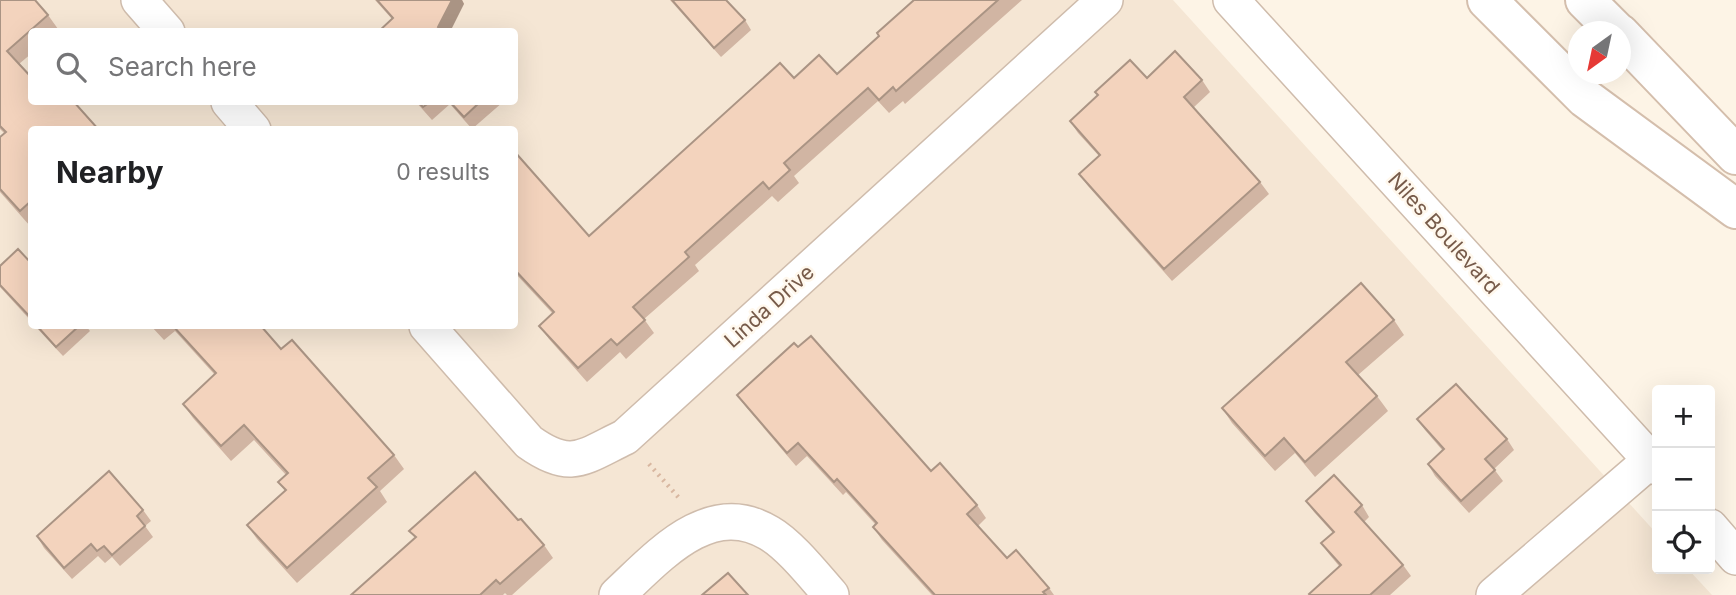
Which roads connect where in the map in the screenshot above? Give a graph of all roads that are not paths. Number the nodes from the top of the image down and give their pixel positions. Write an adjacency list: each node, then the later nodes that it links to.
1 (139, 0): 7 (street)
2 (1105, 0): 13 (street, Linda Drive)
3 (1231, 0): 14 (street, Niles Boulevard)
4 (1488, 0): 12 (main road)
5 (1585, 0): 6 (main road)
6 (1607, 21)
7 (164, 28)
8 (1631, 46): 11 (main road)
9 (232, 105): 10 (street)
10 (250, 126)
11 (1736, 155)
12 (1736, 209)
13 (430, 329)
14 (1652, 461)
15 (1652, 465): 20 (street)
16 (1715, 533): 17 (street)
17 (1736, 557)
18 (617, 595): 19 (street)
19 (831, 595)
20 (1494, 595)

